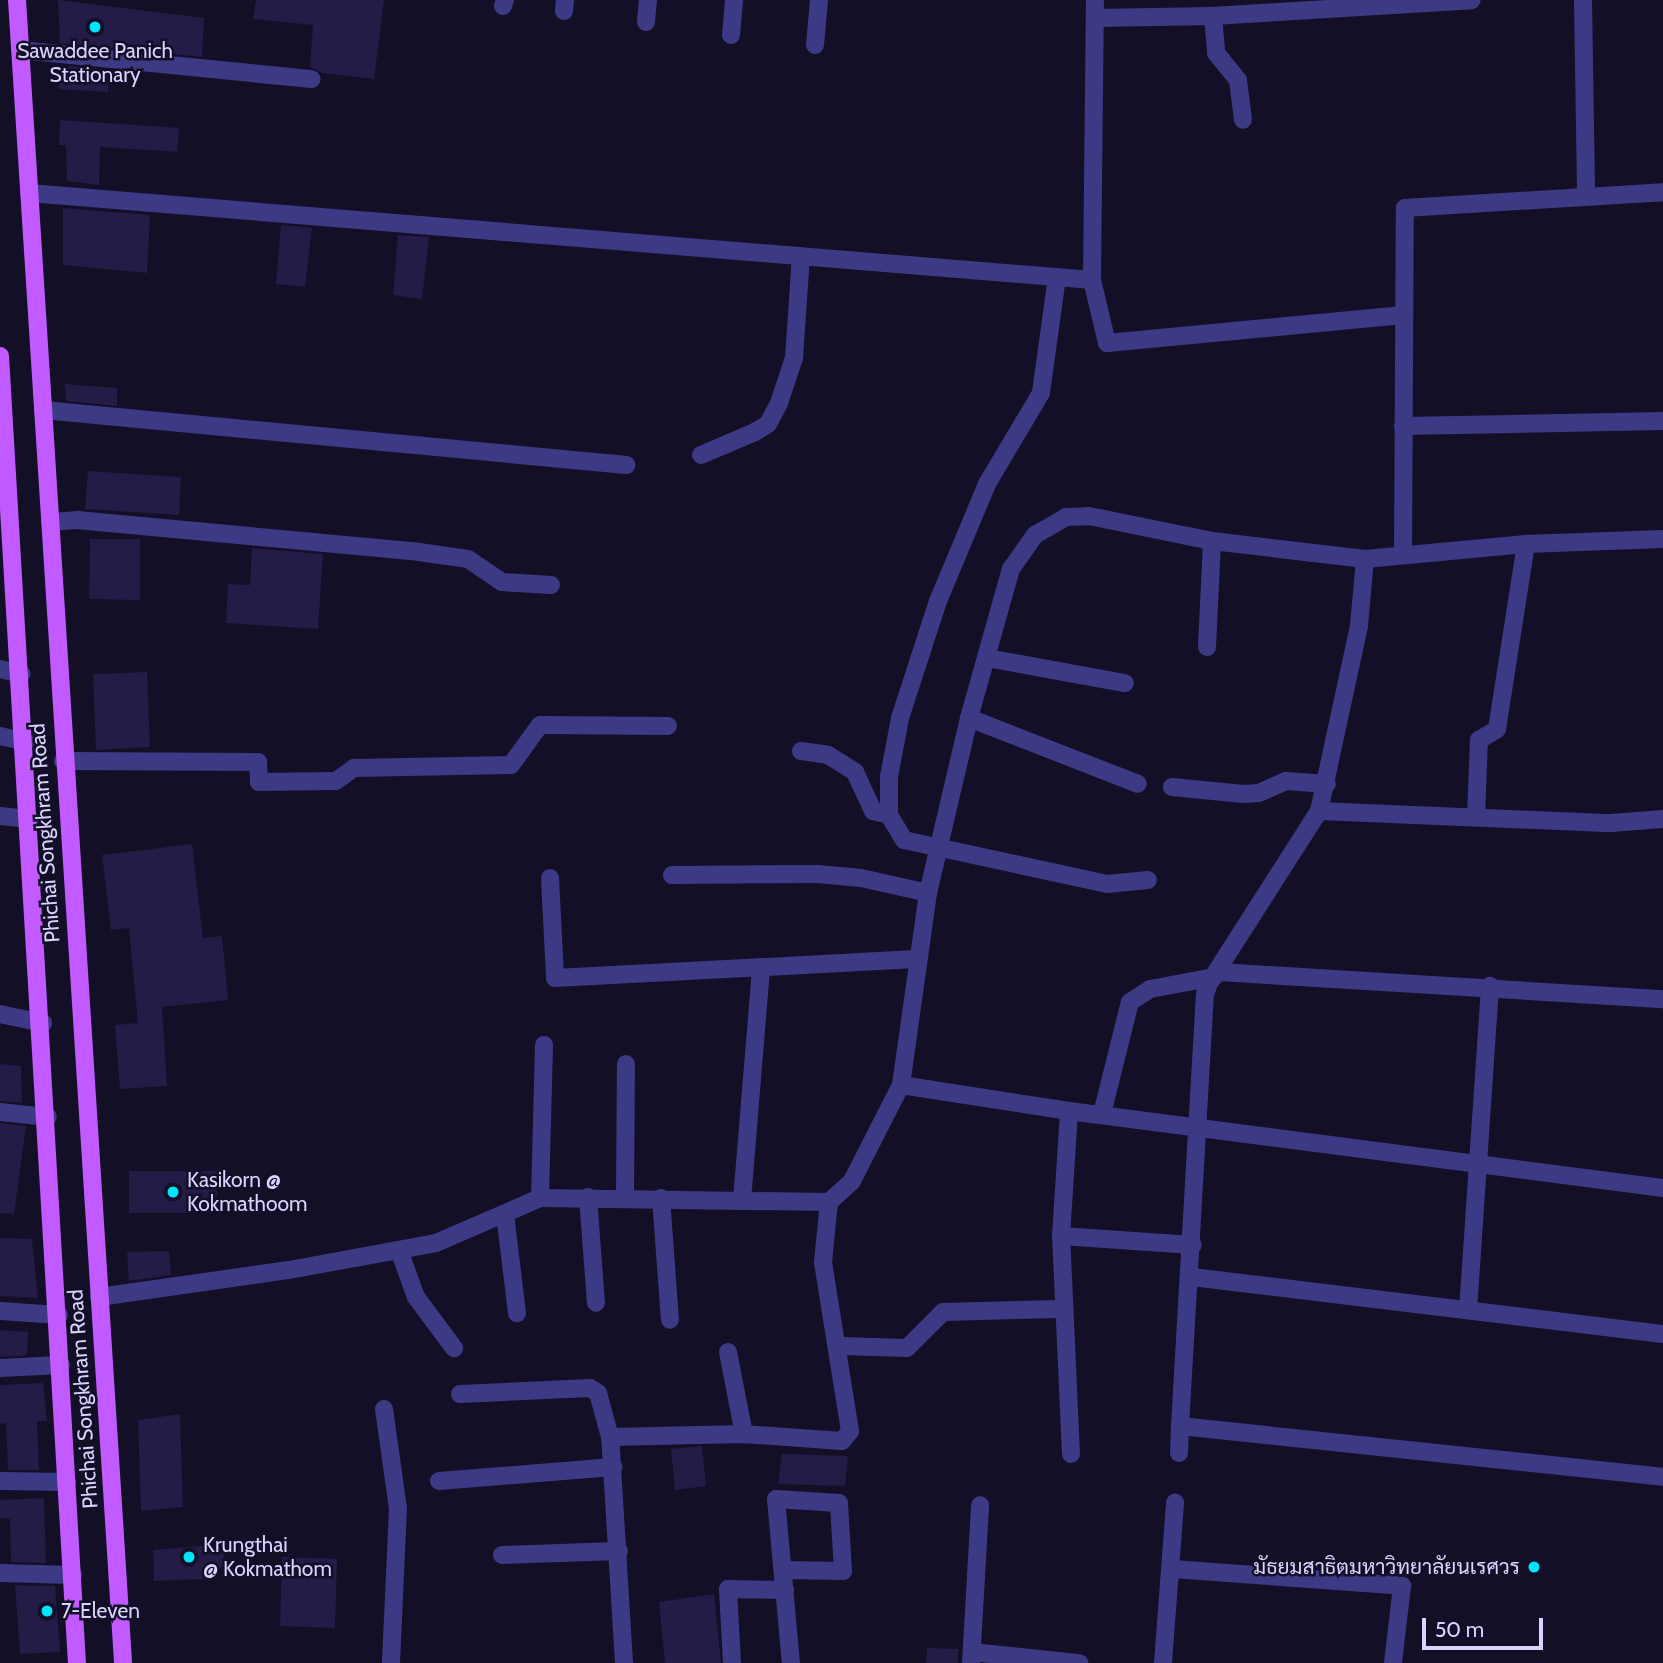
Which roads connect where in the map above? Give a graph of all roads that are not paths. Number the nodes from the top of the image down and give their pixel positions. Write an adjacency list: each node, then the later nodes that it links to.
1 (17, 0): 12 (main road, Phichai Songkhram Road)
2 (648, 0): 9 (street)
3 (734, 0): 10 (street)
4 (819, 0): 11 (street)
5 (1472, 0): 8 (street)
6 (1583, 0): 17 (street)
7 (1095, 9): 8 (street); 20 (street)
8 (1213, 16): 14 (street)
9 (646, 22)
10 (731, 35)
11 (815, 46)
12 (20, 50): 13 (street); 16 (main road, Phichai Songkhram Road)
13 (312, 79)
14 (1243, 120)
15 (1663, 192): 17 (street)
16 (29, 193): 18 (street); 24 (main road, Phichai Songkhram Road)
17 (1586, 196): 21 (street)
18 (801, 256): 19 (street); 27 (street)
19 (1057, 277): 20 (street); 52 (street)
20 (1092, 280): 21 (street)
21 (1404, 315): 26 (street)
22 (0, 356): 23 (main road, Phichai Songkhram Road)
23 (1, 377): 35 (main road, Phichai Songkhram Road)
24 (43, 410): 28 (street); 29 (main road, Phichai Songkhram Road)
25 (1663, 421): 26 (street)
26 (1403, 426): 33 (street)
27 (701, 455)
28 (626, 465)
29 (50, 522): 36 (street); 47 (main road, Phichai Songkhram Road)
30 (1663, 539): 32 (street)
31 (1212, 541): 34 (street); 37 (street); 38 (street)
32 (1526, 544): 33 (street); 54 (street)
33 (1403, 555): 34 (street)
34 (1365, 559): 49 (street)
35 (7, 571): 40 (main road, Phichai Songkhram Road)
36 (551, 585)
37 (1207, 647)
38 (987, 658): 41 (street); 42 (street)
39 (0, 669): 40 (street)
40 (20, 674): 45 (main road, Phichai Songkhram Road)
41 (1125, 683)
42 (969, 718): 48 (street); 57 (street)
43 (668, 726): 47 (street)
44 (0, 736): 45 (street)
45 (25, 742): 55 (main road, Phichai Songkhram Road)
46 (801, 751): 52 (street)
47 (63, 761): 90 (main road, Phichai Songkhram Road)
48 (1138, 784)
49 (1327, 785): 50 (street); 51 (street)
50 (1172, 787)
51 (1319, 811): 54 (street); 64 (street)
52 (889, 815): 57 (street)
53 (0, 816): 55 (street)
54 (1476, 817): 56 (street)
55 (30, 819): 68 (main road, Phichai Songkhram Road)
56 (1663, 819)
57 (938, 847): 60 (street); 61 (street)
58 (672, 875): 61 (street)
59 (550, 878): 63 (street)
60 (1147, 880)
61 (928, 893): 62 (street)
62 (916, 959): 63 (street); 71 (street)
63 (761, 967): 83 (street)
64 (1217, 974): 65 (street); 74 (street); 76 (street)
65 (1490, 986): 66 (street); 77 (street)
66 (1663, 999)
67 (0, 1014): 68 (street)
68 (43, 1023): 75 (main road, Phichai Songkhram Road)
69 (544, 1045): 81 (street)
70 (626, 1064): 80 (street)
71 (901, 1085): 72 (street); 84 (street)
72 (1069, 1111): 74 (street); 86 (street)
73 (0, 1112): 75 (street)
74 (1102, 1114): 76 (street)
75 (48, 1117): 96 (main road, Phichai Songkhram Road)
76 (1201, 1126): 77 (street); 87 (street)
77 (1477, 1163): 78 (street); 93 (street)
78 (1663, 1188)
79 (588, 1197): 80 (street); 81 (street); 91 (street)
80 (625, 1197): 82 (street)
81 (540, 1198): 85 (street)
82 (661, 1198): 83 (street); 97 (street)
83 (742, 1200): 84 (street)
84 (829, 1202): 99 (street)
85 (505, 1214): 88 (street); 95 (street)
86 (1061, 1236): 87 (street); 92 (street)
87 (1193, 1245): 89 (street)
88 (399, 1250): 90 (street); 100 (street)
89 (1192, 1276): 93 (street); 106 (street)
90 (99, 1297): 127 (main road, Phichai Songkhram Road)
91 (596, 1303)
92 (1061, 1309): 99 (street); 110 (street)
93 (1468, 1310): 98 (street)
94 (0, 1311): 96 (street)
95 (517, 1312)
96 (59, 1315): 102 (main road, Phichai Songkhram Road)
97 (670, 1320)
98 (1663, 1334)
99 (840, 1346): 107 (street)
100 (454, 1348)
101 (727, 1352): 107 (street)
102 (61, 1365): 103 (street); 115 (main road, Phichai Songkhram Road)
103 (0, 1368)
104 (460, 1394): 108 (street)
105 (384, 1409): 128 (street)
106 (1180, 1426): 109 (street); 112 (street)
107 (744, 1434): 108 (street)
108 (610, 1437): 111 (street)
109 (1179, 1453)
110 (1071, 1454)
111 (612, 1467): 114 (street); 118 (street)
112 (1663, 1477)
113 (0, 1481): 115 (street)
114 (439, 1481)
115 (68, 1482): 123 (main road, Phichai Songkhram Road)
116 (1175, 1502): 120 (street)
117 (980, 1504): 125 (street)
118 (619, 1551): 119 (street); 129 (street)
119 (502, 1555)
120 (1173, 1569): 133 (street); 134 (street)
121 (783, 1570): 121 (street); 124 (street)
122 (0, 1573): 123 (street)
123 (72, 1575): 126 (main road, Phichai Songkhram Road)
124 (785, 1590): 130 (street); 131 (street)
125 (972, 1658): 132 (street)
126 (77, 1663)
127 (123, 1663)
128 (391, 1663)
129 (624, 1663)
130 (732, 1663)
131 (791, 1663)
132 (1079, 1663)
133 (1163, 1663)
134 (1393, 1663)

